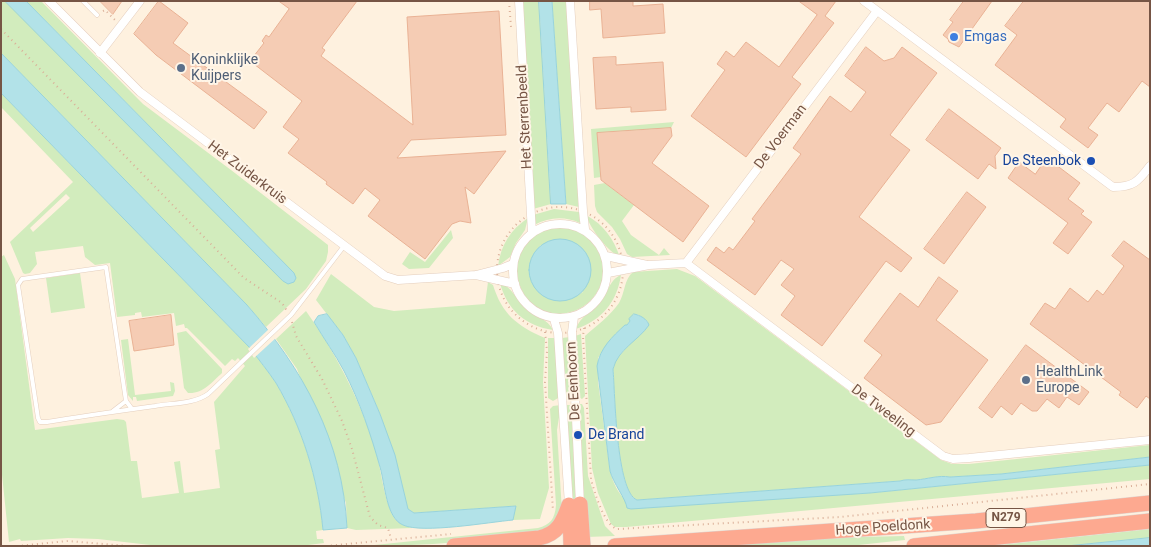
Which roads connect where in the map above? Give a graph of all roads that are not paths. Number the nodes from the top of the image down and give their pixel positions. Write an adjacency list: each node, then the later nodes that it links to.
1 (49, 1): 9 (street, Het Zuiderkruis)
2 (83, 1): 8 (lane)
3 (140, 1): 9 (street)
4 (519, 1): 12 (street, Het Sterrenbeeld)
5 (570, 1): 11 (street)
6 (864, 1): 7 (street)
7 (877, 11): 10 (street); 15 (street, De Voerman)
8 (96, 14)
9 (100, 53): 13 (street, Het Zuiderkruis)
10 (1150, 166)
11 (585, 230): 12 (street); 14 (street)
12 (532, 232): 16 (street)
13 (344, 246): 19 (street, Het Zuiderkruis); 24 (lane)
14 (606, 256): 17 (street); 18 (street)
15 (686, 263): 17 (street); 26 (street, De Tweeling)
16 (513, 264): 19 (street, Het Zuiderkruis); 20 (street)
17 (649, 265): 18 (street)
18 (608, 273): 21 (street)
19 (476, 275): 20 (street, Het Zuiderkruis)
20 (515, 284): 22 (street)
21 (574, 317): 22 (street); 28 (street, De Eenhoorn)
22 (554, 319): 28 (street, De Eenhoorn)
23 (126, 401): 24 (lane); 25 (lane); 25 (lane)
24 (132, 409): 25 (lane)
25 (111, 412)
26 (1150, 440)
27 (1150, 503): 33 (highway, Hoge Poeldonk / N279)
28 (575, 504): 30 (highway); 31 (highway); 32 (highway)
29 (1150, 521): 34 (highway, Hoge Poeldonk / N279)
30 (452, 540)
31 (571, 546)
32 (583, 546)
33 (616, 546)
34 (914, 546)

